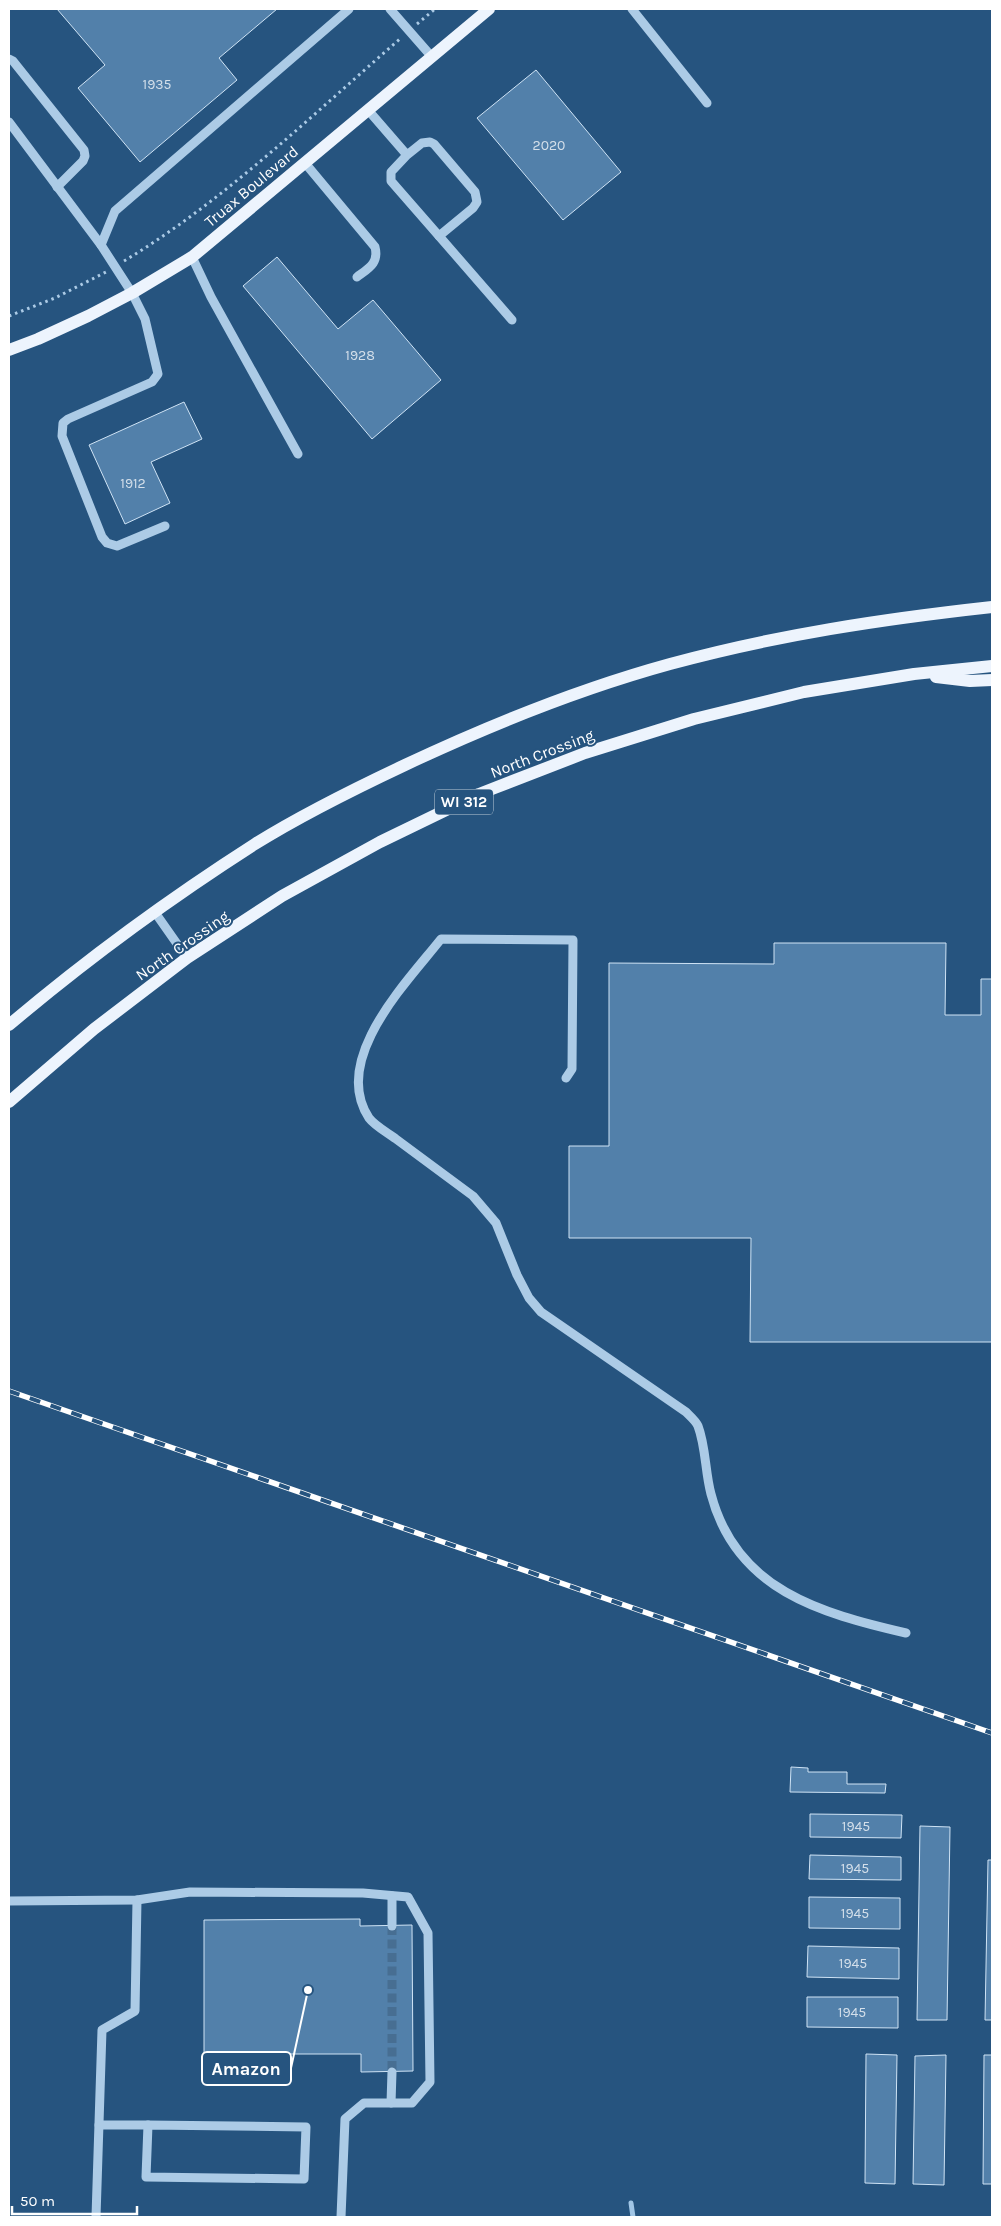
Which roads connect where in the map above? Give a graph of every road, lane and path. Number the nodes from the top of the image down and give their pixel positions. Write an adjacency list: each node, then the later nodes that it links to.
1 (349, 9): 16 (lane)
2 (390, 9): 6 (lane)
3 (435, 9): 6 (path)
4 (489, 9): 7 (main road, Truax Boulevard)
5 (632, 9): 9 (lane)
6 (410, 31): 7 (lane); 18 (path)
7 (432, 56): 10 (main road, Truax Boulevard)
8 (9, 59): 14 (lane)
9 (706, 102)
10 (368, 110): 12 (lane); 13 (main road, Truax Boulevard)
11 (9, 122): 14 (lane)
12 (407, 155): 15 (lane); 15 (lane)
13 (305, 162): 17 (main road, Truax Boulevard); 19 (lane)
14 (57, 187): 16 (lane)
15 (439, 236): 22 (lane)
16 (101, 245): 18 (lane)
17 (192, 257): 20 (main road, Truax Boulevard); 24 (lane)
18 (115, 267): 20 (lane); 21 (path)
19 (357, 277)
20 (132, 293): 23 (main road, Truax Boulevard); 25 (lane)
21 (9, 316)
22 (512, 320)
23 (9, 350)
24 (298, 454)
25 (165, 526)
26 (992, 607): 30 (main road)
27 (992, 666): 28 (main road, North Crossing / WI 312)
28 (914, 674): 29 (main road); 31 (main road, North Crossing / WI 312)
29 (992, 680)
30 (154, 912): 31 (lane); 32 (main road)
31 (187, 958): 34 (main road, North Crossing / WI 312)
32 (9, 1025)
33 (566, 1078): 35 (lane)
34 (9, 1102)
35 (906, 1633)
36 (392, 1896): 37 (lane); 39 (lane); 41 (lane)
37 (137, 1900): 38 (lane); 42 (lane)
38 (9, 1901)
39 (392, 1926)
40 (392, 2072): 41 (lane)
41 (391, 2103): 45 (lane)
42 (99, 2125): 43 (lane); 44 (lane)
43 (148, 2125): 43 (lane)
44 (96, 2217)
45 (341, 2217)

